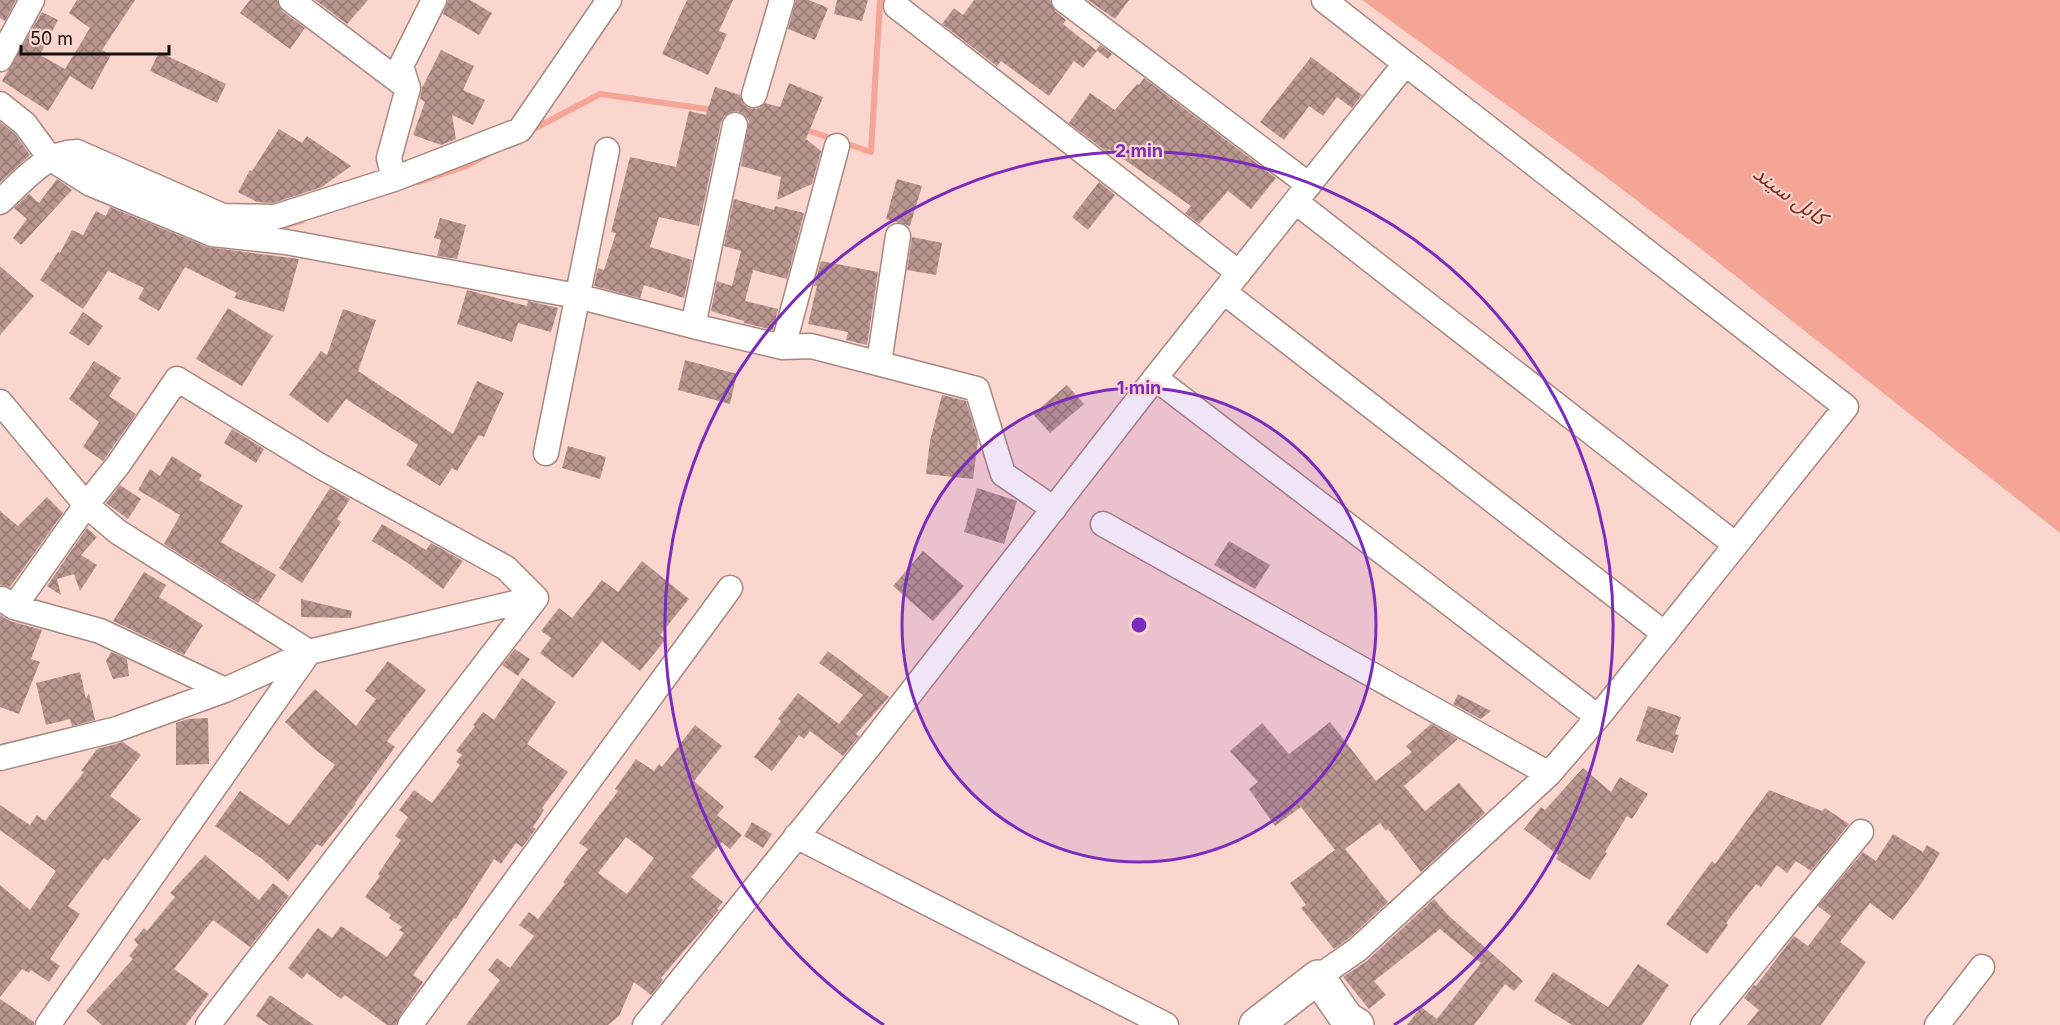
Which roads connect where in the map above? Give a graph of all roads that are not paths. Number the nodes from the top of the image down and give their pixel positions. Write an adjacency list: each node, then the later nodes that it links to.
1 (32, 0): 9 (street)
2 (291, 0): 11 (street)
3 (434, 0): 11 (street)
4 (609, 0): 18 (street)
5 (782, 0): 12 (street)
6 (1064, 0): 19 (street)
7 (1324, 0): 10 (street)
8 (896, 6): 22 (street)
9 (0, 59)
10 (1405, 64): 19 (street); 34 (street)
11 (408, 88): 18 (street)
12 (754, 94)
13 (0, 104): 17 (street)
14 (735, 125): 25 (street)
15 (837, 146): 26 (street)
16 (607, 150): 24 (street)
17 (50, 158): 18 (street); 20 (street); 24 (street)
18 (394, 178)
19 (1302, 193): 22 (street); 34 (street)
20 (0, 202)
21 (898, 236): 27 (street)
22 (1239, 273): 23 (street)
23 (1224, 292): 28 (street); 38 (street)
24 (578, 296): 25 (street); 30 (street)
25 (693, 326): 26 (street)
26 (783, 347): 27 (street)
27 (879, 363): 32 (street)
28 (1155, 378): 32 (street); 41 (street)
29 (0, 402): 31 (street)
30 (546, 453)
31 (86, 505): 36 (street); 37 (street); 39 (street)
32 (1054, 509): 45 (street)
33 (1103, 524): 43 (street)
34 (1736, 545): 38 (street)
35 (730, 588): 50 (street)
36 (536, 598): 39 (street); 49 (street)
37 (7, 602): 40 (street)
38 (1665, 634): 41 (street)
39 (309, 652): 40 (street); 48 (street)
40 (225, 690): 42 (street)
41 (1598, 717): 43 (street)
42 (0, 758)
43 (1550, 774): 47 (street)
44 (1861, 832): 55 (street)
45 (796, 836): 51 (street); 52 (street)
46 (1982, 967): 56 (street)
47 (1318, 978): 53 (street); 54 (street)
48 (48, 1025)
49 (208, 1025)
50 (410, 1025)
51 (645, 1025)
52 (1166, 1025)
53 (1256, 1025)
54 (1357, 1025)
55 (1703, 1025)
56 (1937, 1025)

